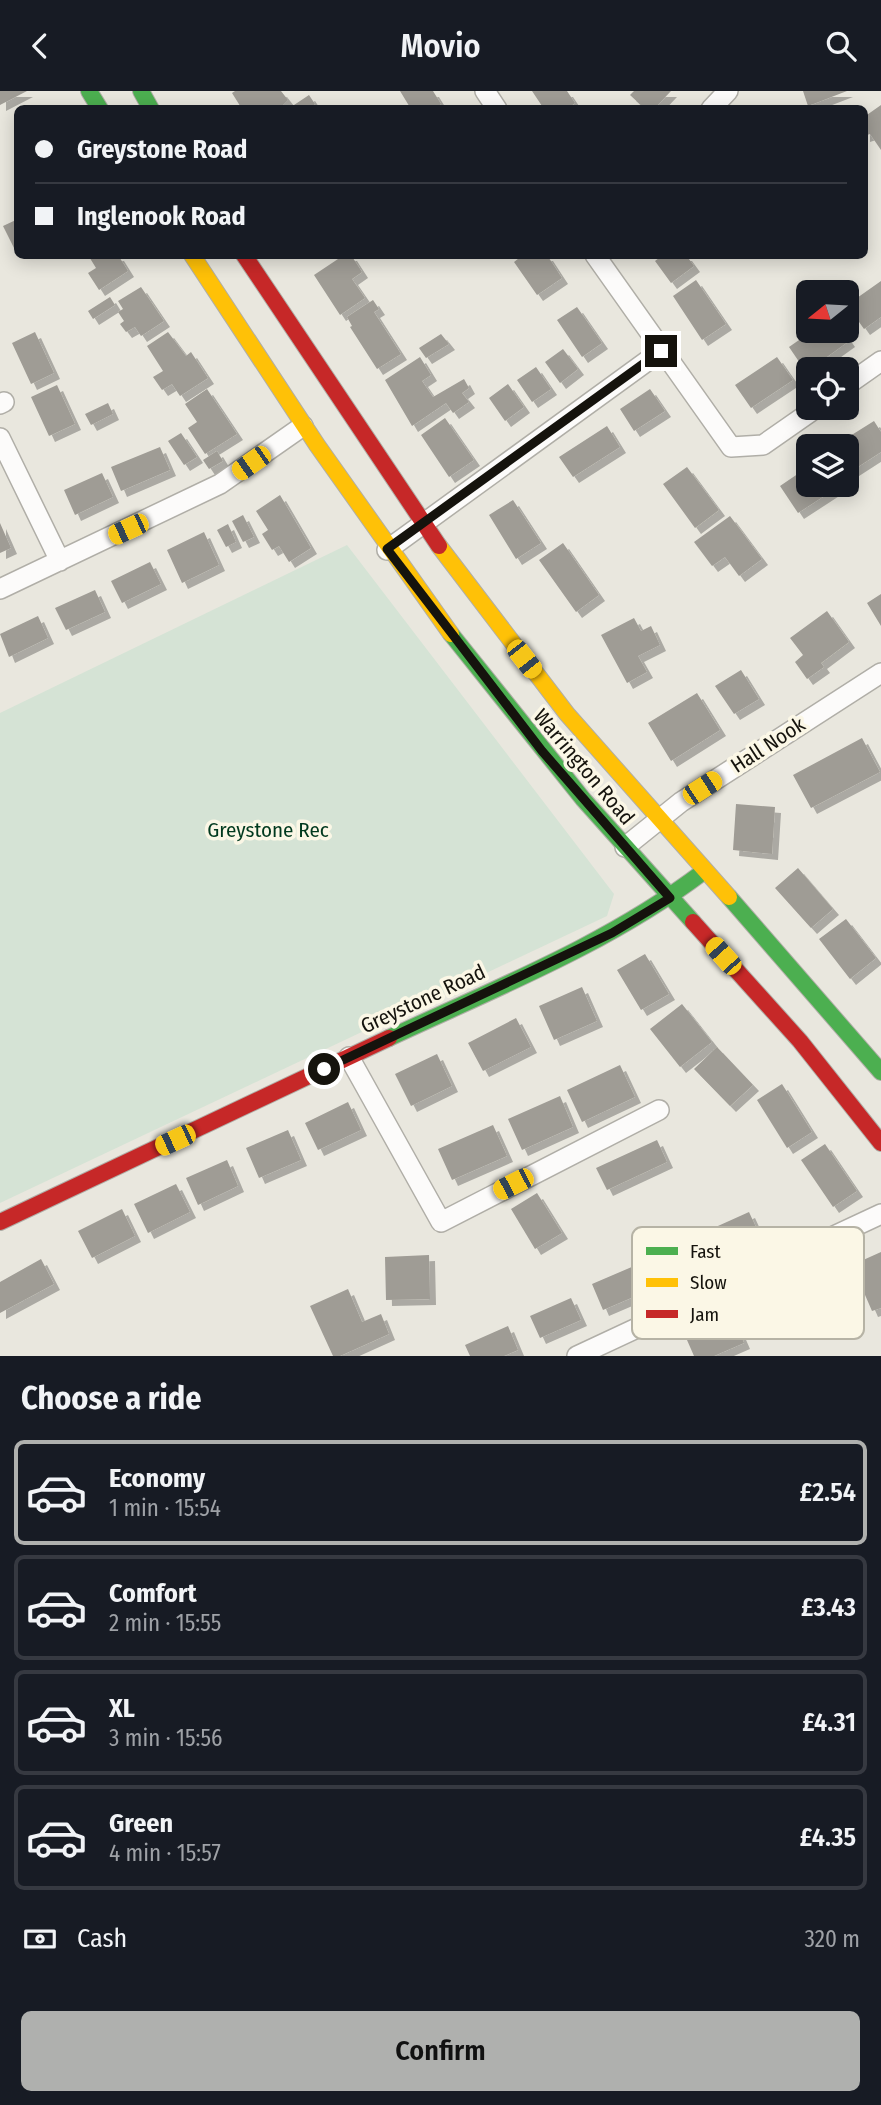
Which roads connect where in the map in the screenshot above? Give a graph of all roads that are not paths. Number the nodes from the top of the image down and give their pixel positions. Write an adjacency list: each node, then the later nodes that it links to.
1 (728, 91): 2 (street)
2 (715, 105)
3 (195, 259): 10 (main road, Warrington Road)
4 (247, 259): 12 (main road, Warrington Road)
5 (598, 259): 6 (street)
6 (661, 351): 9 (street); 12 (street)
7 (881, 361): 8 (street)
8 (859, 377)
9 (798, 420)
10 (303, 426): 13 (main road, Warrington Road); 14 (street)
11 (0, 438): 14 (street)
12 (421, 523): 13 (street); 17 (main road, Warrington Road)
13 (387, 549): 18 (main road, Warrington Road)
14 (60, 561): 15 (street)
15 (0, 589)
16 (881, 673): 17 (street, Hall Nook)
17 (658, 820): 18 (street, Hall Nook); 19 (main road, Warrington Road)
18 (625, 847): 20 (main road, Warrington Road)
19 (703, 872): 20 (main road, Greystone Road); 22 (main road, Warrington Road)
20 (670, 898): 21 (main road, Greystone Road); 24 (main road, Warrington Road)
21 (349, 1058): 23 (street); 26 (main road, Greystone Road)
22 (881, 1072)
23 (659, 1110)
24 (881, 1143)
25 (881, 1214): 27 (street)
26 (0, 1222)
27 (853, 1227)
28 (632, 1330): 29 (street)
29 (577, 1356)

